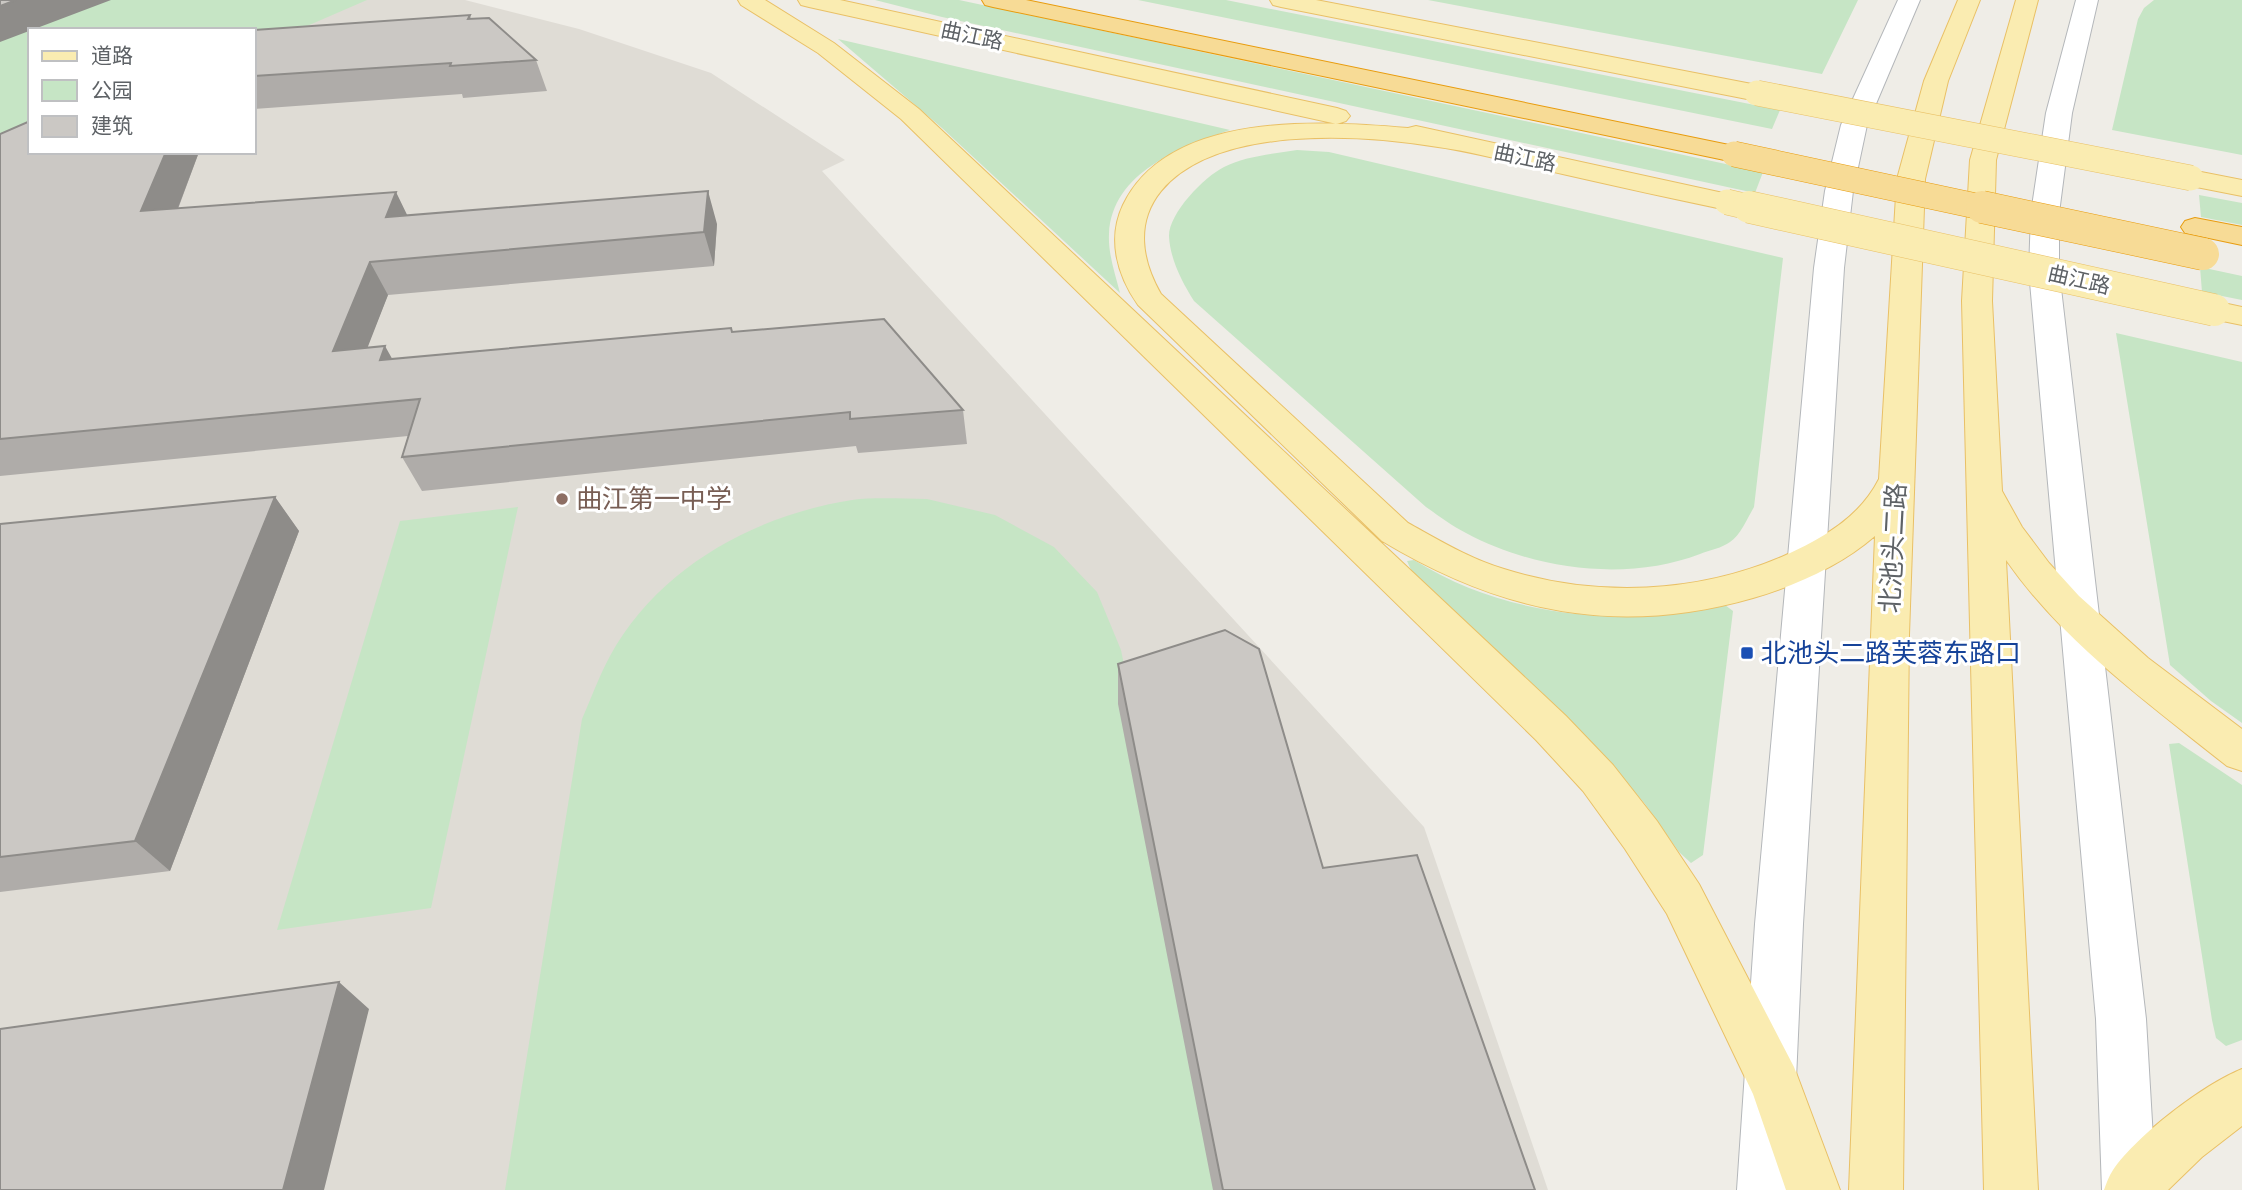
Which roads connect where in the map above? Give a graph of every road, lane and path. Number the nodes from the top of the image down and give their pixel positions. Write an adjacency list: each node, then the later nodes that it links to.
1 (749, 0): 24 (main road)
2 (809, 0): 12 (main road, 曲江路)
3 (993, 0): 13 (highway, 曲江路)
4 (1096, 0): 13 (highway, 曲江路)
5 (1281, 0): 11 (main road)
6 (1385, 0): 11 (main road)
7 (1909, 0): 21 (street)
8 (1969, 0): 19 (main road, 北池头二路)
9 (2087, 0): 22 (street)
10 (2030, 4): 20 (main road)
11 (1502, 43): 14 (main road, bridge)
12 (1441, 139): 18 (main road, 曲江路, bridge); 21 (main road)
13 (1738, 144): 16 (highway, 曲江路, bridge)
14 (2242, 188)
15 (2242, 236): 16 (highway, 曲江路)
16 (2199, 240): 17 (highway, 曲江路)
17 (2242, 262)
18 (2228, 313)
19 (1896, 480): 21 (main road); 28 (main road, 北池头二路)
20 (1983, 488): 22 (main road); 29 (main road)
21 (1806, 563): 24 (street)
22 (2081, 621): 23 (main road); 30 (street)
23 (2242, 753)
24 (1771, 1074): 26 (street); 27 (main road)
25 (2242, 1095): 30 (main road)
26 (1764, 1190)
27 (1813, 1190)
28 (1876, 1190)
29 (2011, 1190)
30 (2130, 1190)

